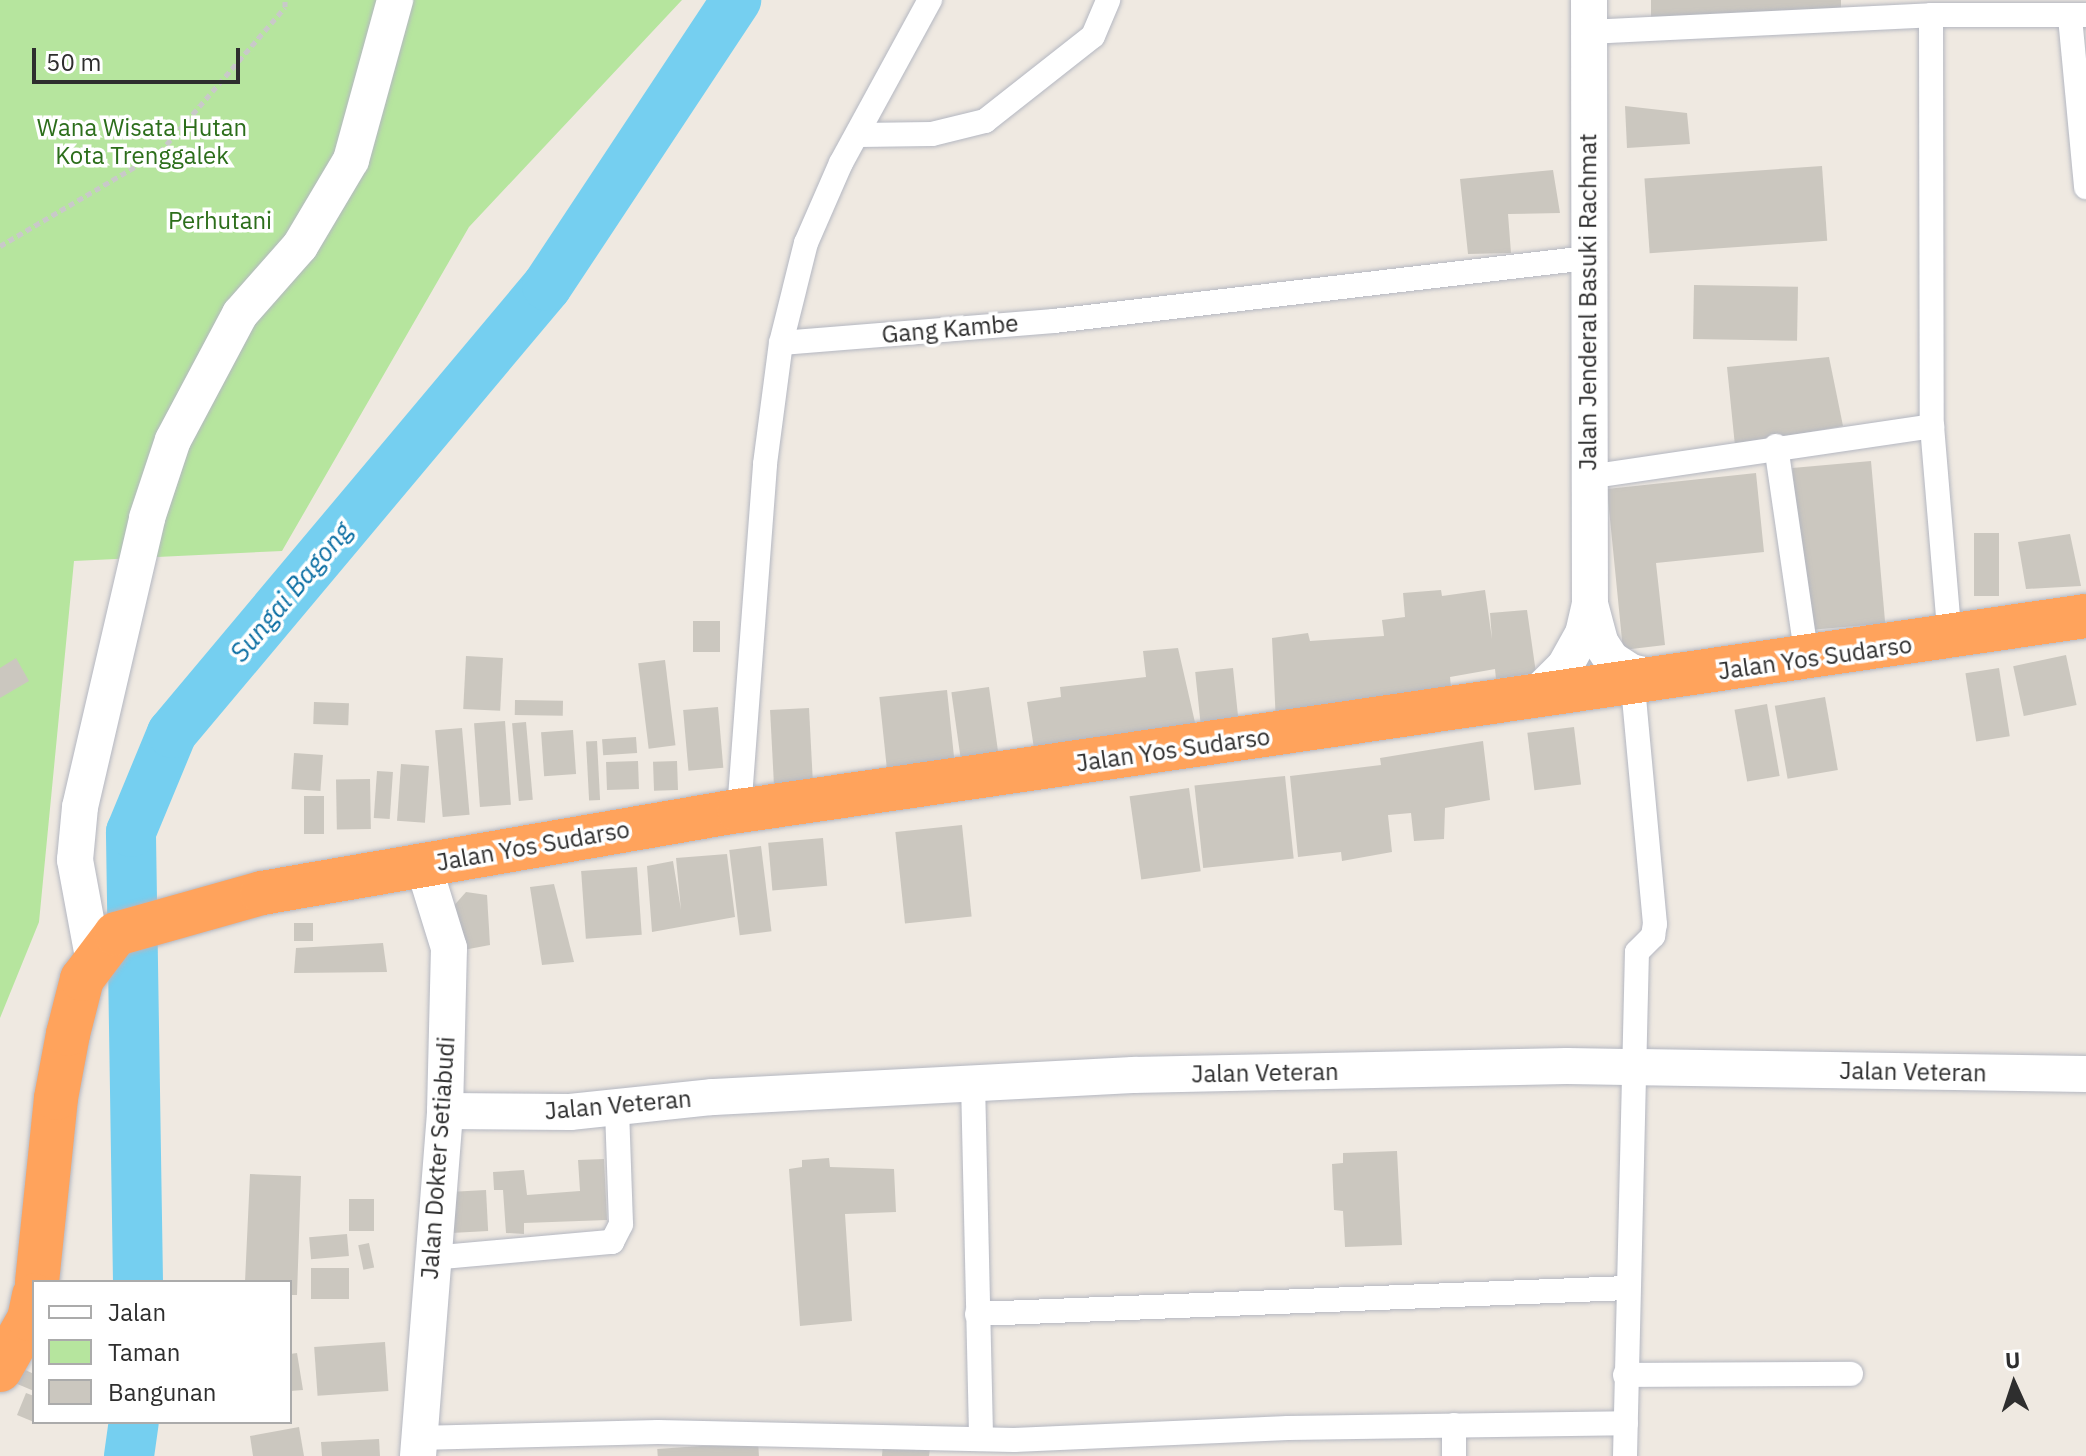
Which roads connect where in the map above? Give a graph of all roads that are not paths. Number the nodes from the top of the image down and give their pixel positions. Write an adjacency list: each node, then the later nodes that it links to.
1 (395, 0): 22 (street)
2 (930, 0): 7 (street)
3 (1108, 0): 7 (street)
4 (1931, 15): 5 (street); 6 (street); 11 (street)
5 (1589, 16): 9 (street, Jalan Jenderal Basuki Rachmat)
6 (2078, 16): 8 (street)
7 (859, 135): 10 (street)
8 (2086, 187)
9 (1587, 258): 10 (street, Gang Kambe); 13 (street, Jalan Jenderal Basuki Rachmat)
10 (781, 343): 20 (street)
11 (1932, 426): 12 (street); 16 (street)
12 (1776, 446): 13 (street); 17 (street)
13 (1588, 477): 14 (street, Jalan Jenderal Basuki Rachmat)
14 (1590, 604): 18 (street); 19 (street)
15 (2086, 616): 16 (highway, Jalan Yos Sudarso)
16 (1950, 639): 17 (highway, Jalan Yos Sudarso)
17 (1807, 658): 18 (highway, Jalan Yos Sudarso)
18 (1650, 683): 19 (highway, Jalan Yos Sudarso); 23 (street)
19 (1513, 702): 20 (highway, Jalan Yos Sudarso)
20 (739, 811): 21 (highway, Jalan Yos Sudarso)
21 (423, 864): 22 (highway, Jalan Yos Sudarso); 27 (street, Jalan Dokter Setiabudi)
22 (104, 945): 29 (highway)
23 (1633, 1068): 24 (street, Jalan Veteran); 25 (street, Jalan Veteran); 30 (street)
24 (2086, 1074)
25 (973, 1082): 26 (street, Jalan Veteran); 32 (street)
26 (617, 1107): 27 (street, Jalan Veteran); 28 (street)
27 (445, 1111): 28 (street, Jalan Dokter Setiabudi)
28 (431, 1258): 40 (street, Jalan Dokter Setiabudi)
29 (37, 1280)
30 (1626, 1288): 32 (street); 35 (street)
31 (32, 1305): 33 (highway)
32 (977, 1314): 38 (street)
33 (0, 1370)
34 (1851, 1374): 35 (street)
35 (1625, 1375): 36 (street)
36 (1626, 1423): 37 (street); 42 (street)
37 (1454, 1425): 38 (street); 41 (street)
38 (981, 1439): 39 (street)
39 (862, 1446): 40 (street)
40 (418, 1447)
41 (1454, 1456)
42 (1625, 1456)

